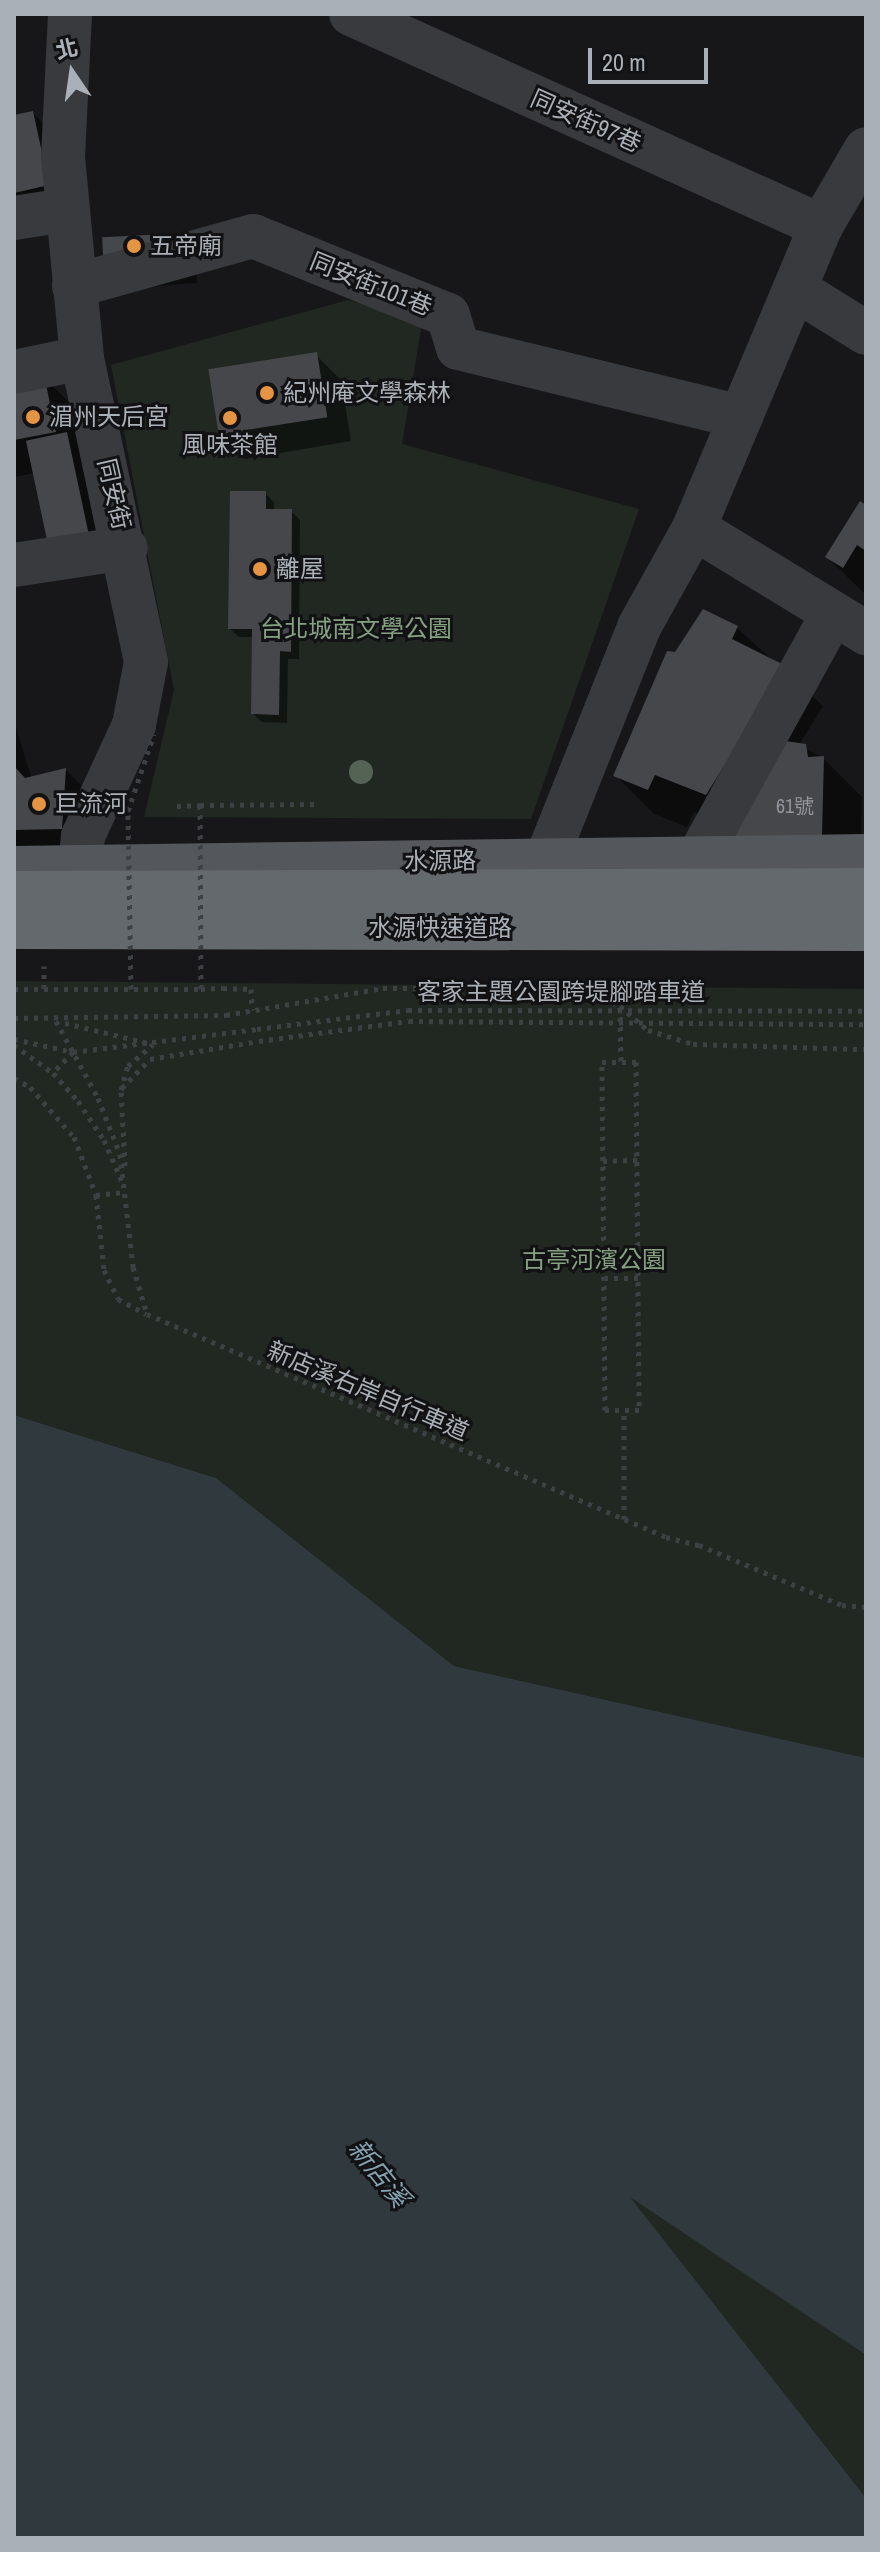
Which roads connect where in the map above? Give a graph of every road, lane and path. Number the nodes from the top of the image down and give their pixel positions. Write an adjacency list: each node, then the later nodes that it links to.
1 (70, 14): 5 (street, 同安街)
2 (351, 14): 3 (street, 同安街97巷)
3 (415, 28): 7 (street, 同安街97巷)
4 (866, 149): 7 (street)
5 (65, 210): 6 (street); 8 (street, 同安街)
6 (14, 218)
7 (821, 226): 9 (street)
8 (74, 286): 11 (street, 同安街); 13 (street, 同安街101巷)
9 (797, 290): 10 (street); 13 (street)
10 (866, 333)
11 (82, 358): 12 (street); 15 (street, 同安街)
12 (14, 372)
13 (741, 417): 14 (street)
14 (694, 528): 17 (street); 24 (street)
15 (126, 548): 16 (street); 25 (street, 同安街)
16 (14, 565)
17 (849, 624): 23 (street)
18 (154, 734): 32 (path, bridge)
19 (318, 804): 20 (path)
20 (200, 805): 21 (path, bridge); 33 (path, bridge)
21 (177, 806)
22 (866, 856): 23 (main road, 水源路)
23 (698, 858): 24 (main road, 水源路)
24 (546, 860): 25 (main road, 水源路)
25 (80, 867): 26 (main road, 水源路)
26 (14, 868)
27 (866, 890): 28 (highway, 水源快速道路)
28 (14, 893)
29 (14, 927): 30 (highway, 水源快速道路)
30 (866, 929)
31 (14, 989): 32 (path)
32 (131, 989): 33 (path)
33 (201, 989): 35 (path, bridge)
34 (620, 1006): 35 (path); 42 (path); 44 (path)
35 (252, 1010): 38 (path)
36 (866, 1011): 41 (path, 客家主題公園跨堤腳踏車道, bridge)
37 (14, 1018): 38 (path)
38 (56, 1021): 41 (path); 43 (path)
39 (866, 1024): 47 (path, bridge)
40 (14, 1042): 43 (path, 客家主題公園跨堤腳踏車道); 45 (path)
41 (153, 1044): 43 (path, 客家主題公園跨堤腳踏車道); 47 (path)
42 (866, 1049)
43 (73, 1052): 45 (path); 50 (path)
44 (621, 1062): 48 (path); 49 (path)
45 (53, 1073): 50 (path)
46 (14, 1078): 51 (path, 新店溪右岸自行車道)
47 (121, 1090): 50 (path)
48 (637, 1160): 49 (path); 53 (path)
49 (603, 1161): 52 (path)
50 (126, 1192): 51 (path); 54 (path)
51 (96, 1195): 54 (path, 新店溪右岸自行車道)
52 (604, 1278): 53 (path); 55 (path)
53 (638, 1278): 55 (path)
54 (147, 1314): 56 (path, 新店溪右岸自行車道)
55 (624, 1410): 56 (path)
56 (624, 1519): 57 (path, 新店溪右岸自行車道)
57 (866, 1607)

